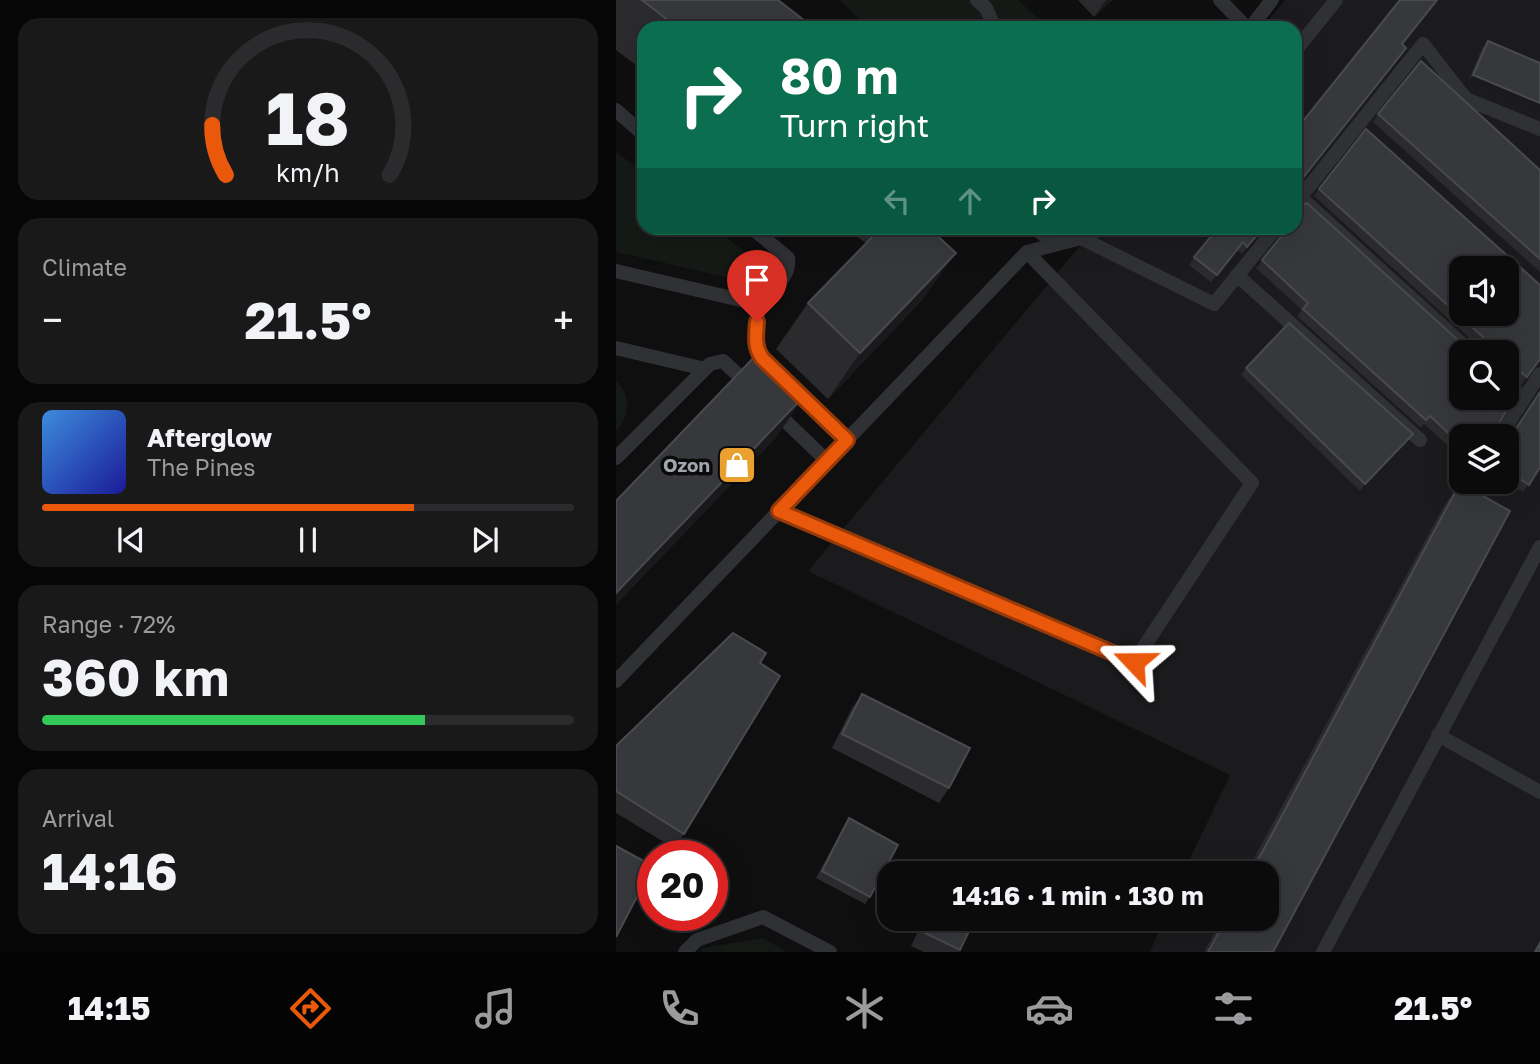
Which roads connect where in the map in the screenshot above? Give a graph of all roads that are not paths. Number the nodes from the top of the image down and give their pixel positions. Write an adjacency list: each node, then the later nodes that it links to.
1 (977, 0): 5 (lane)
2 (1220, 0): 6 (lane)
3 (1272, 0): 7 (lane)
4 (1336, 0): 8 (lane)
5 (992, 21)
6 (1242, 21)
7 (1255, 21)
8 (1302, 42)
9 (616, 110): 10 (lane)
10 (637, 129)
11 (1540, 130): 12 (lane)
12 (1302, 196)
13 (1302, 204): 24 (lane)
14 (761, 235): 23 (lane)
15 (1044, 235): 19 (lane)
16 (1080, 235): 19 (lane)
17 (1090, 235): 22 (lane)
18 (1270, 235): 22 (lane)
19 (1055, 244): 20 (lane)
20 (1027, 252): 31 (lane); 35 (lane)
21 (616, 271): 23 (lane)
22 (1237, 275): 32 (lane)
23 (758, 304): 31 (lane)
24 (1457, 340)
25 (616, 348): 26 (lane)
26 (705, 369): 33 (lane); 34 (lane)
27 (1540, 374): 29 (lane)
28 (1519, 395): 29 (lane)
29 (1524, 399): 30 (lane)
30 (1508, 424)
31 (847, 440): 34 (lane)
32 (1420, 440)
33 (616, 458)
34 (827, 461): 35 (lane)
35 (779, 511): 37 (lane)
36 (1540, 547): 38 (lane)
37 (616, 681)
38 (1438, 735): 39 (lane); 42 (lane)
39 (1540, 792)
40 (685, 952): 41 (lane)
41 (830, 952)
42 (1323, 952)

